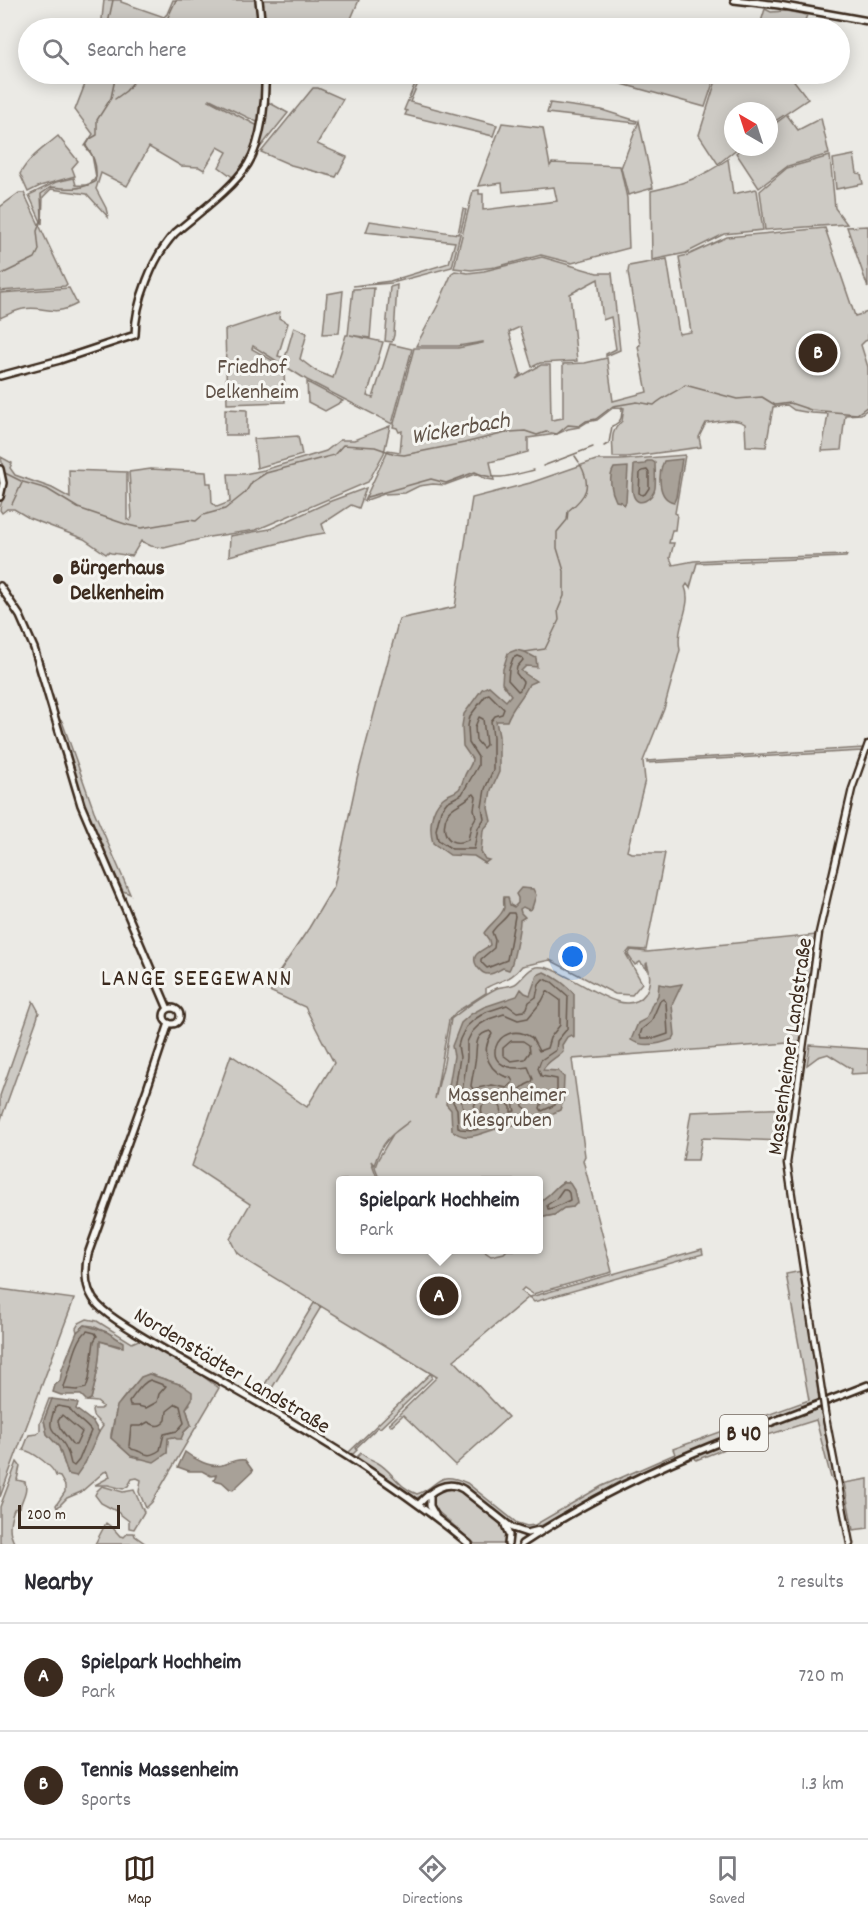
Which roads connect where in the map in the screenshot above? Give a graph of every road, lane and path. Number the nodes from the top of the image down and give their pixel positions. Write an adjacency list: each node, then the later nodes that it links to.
1 (259, 0): 3 (main road)
2 (734, 0): 4 (main road)
3 (261, 18)
4 (868, 21)
5 (265, 84): 6 (main road)
6 (0, 376)
7 (0, 469): 8 (main road)
8 (0, 497)
9 (0, 586): 11 (main road)
10 (868, 744): 23 (street, Massenheimer Landstraße, bridge)
11 (168, 1009): 12 (main road); 12 (main road)
12 (169, 1023): 16 (main road, Nordenstädter Landstraße)
13 (868, 1385): 19 (main road, B 40)
14 (434, 1491): 15 (main road); 16 (main road); 18 (main road)
15 (430, 1497): 16 (main road); 17 (main road)
16 (419, 1504): 17 (main road, Nordenstädter Landstraße)
17 (438, 1519): 20 (main road, Nordenstädter Landstraße)
18 (502, 1521): 19 (main road); 21 (main road)
19 (547, 1528): 22 (main road, B 40)
20 (469, 1544)
21 (508, 1544)
22 (522, 1544)
23 (850, 1544)

